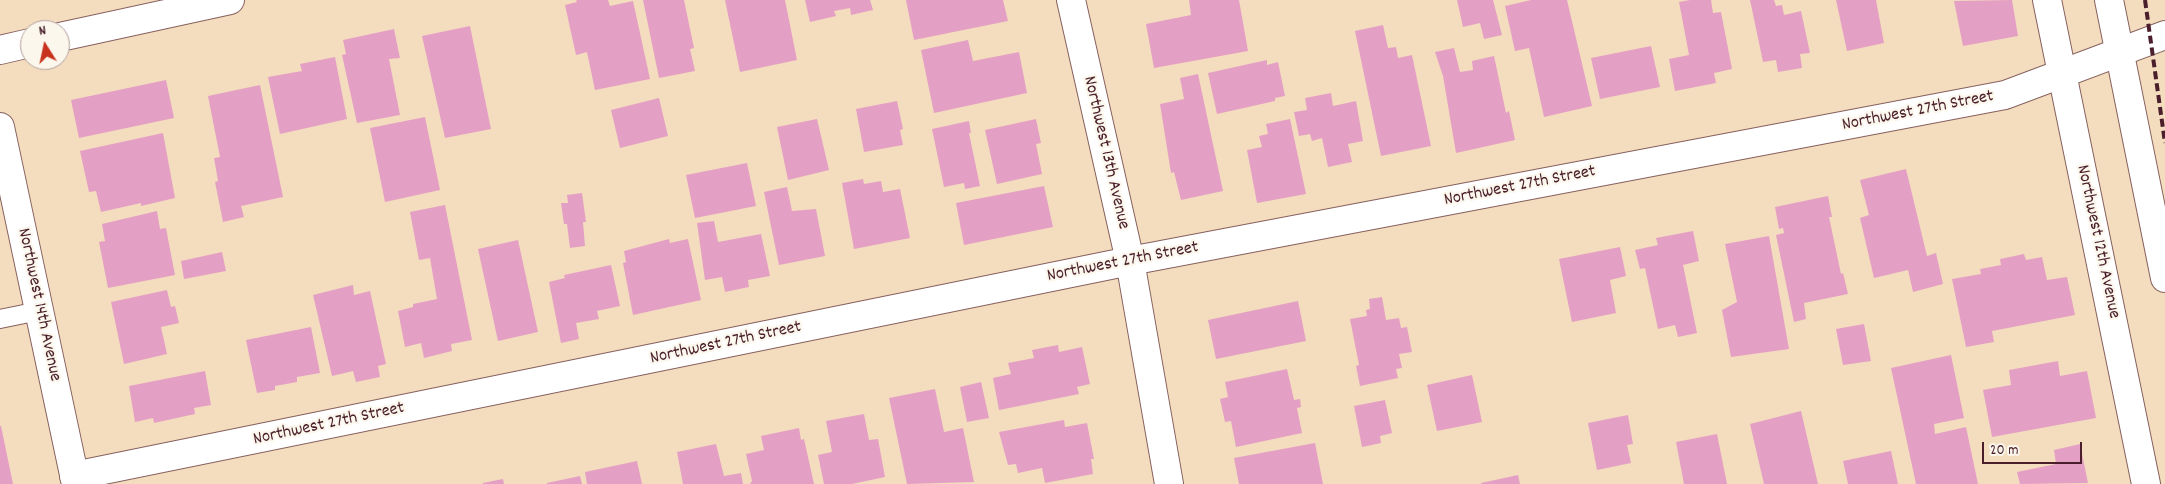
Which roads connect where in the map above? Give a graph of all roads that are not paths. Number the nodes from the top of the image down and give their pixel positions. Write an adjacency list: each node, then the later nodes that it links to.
1 (230, 0): 6 (street)
2 (1071, 0): 12 (street, Northwest 13th Avenue)
3 (2047, 0): 10 (street, Northwest 12th Avenue)
4 (2109, 0): 9 (street)
5 (2165, 34): 9 (street, Northwest 27th Street)
6 (70, 35)
7 (20, 45): 8 (street)
8 (0, 50)
9 (2119, 51): 10 (street, Northwest 27th Street); 13 (street)
10 (2062, 72): 12 (street, Northwest 27th Street); 18 (street, Northwest 12th Avenue)
11 (0, 127): 14 (street, Northwest 14th Avenue)
12 (1130, 261): 16 (street, Northwest 27th Street); 17 (street, Northwest 13th Avenue)
13 (2165, 278)
14 (39, 311): 15 (lane); 16 (street, Northwest 14th Avenue)
15 (0, 318)
16 (75, 480)
17 (1169, 484)
18 (2146, 484)

